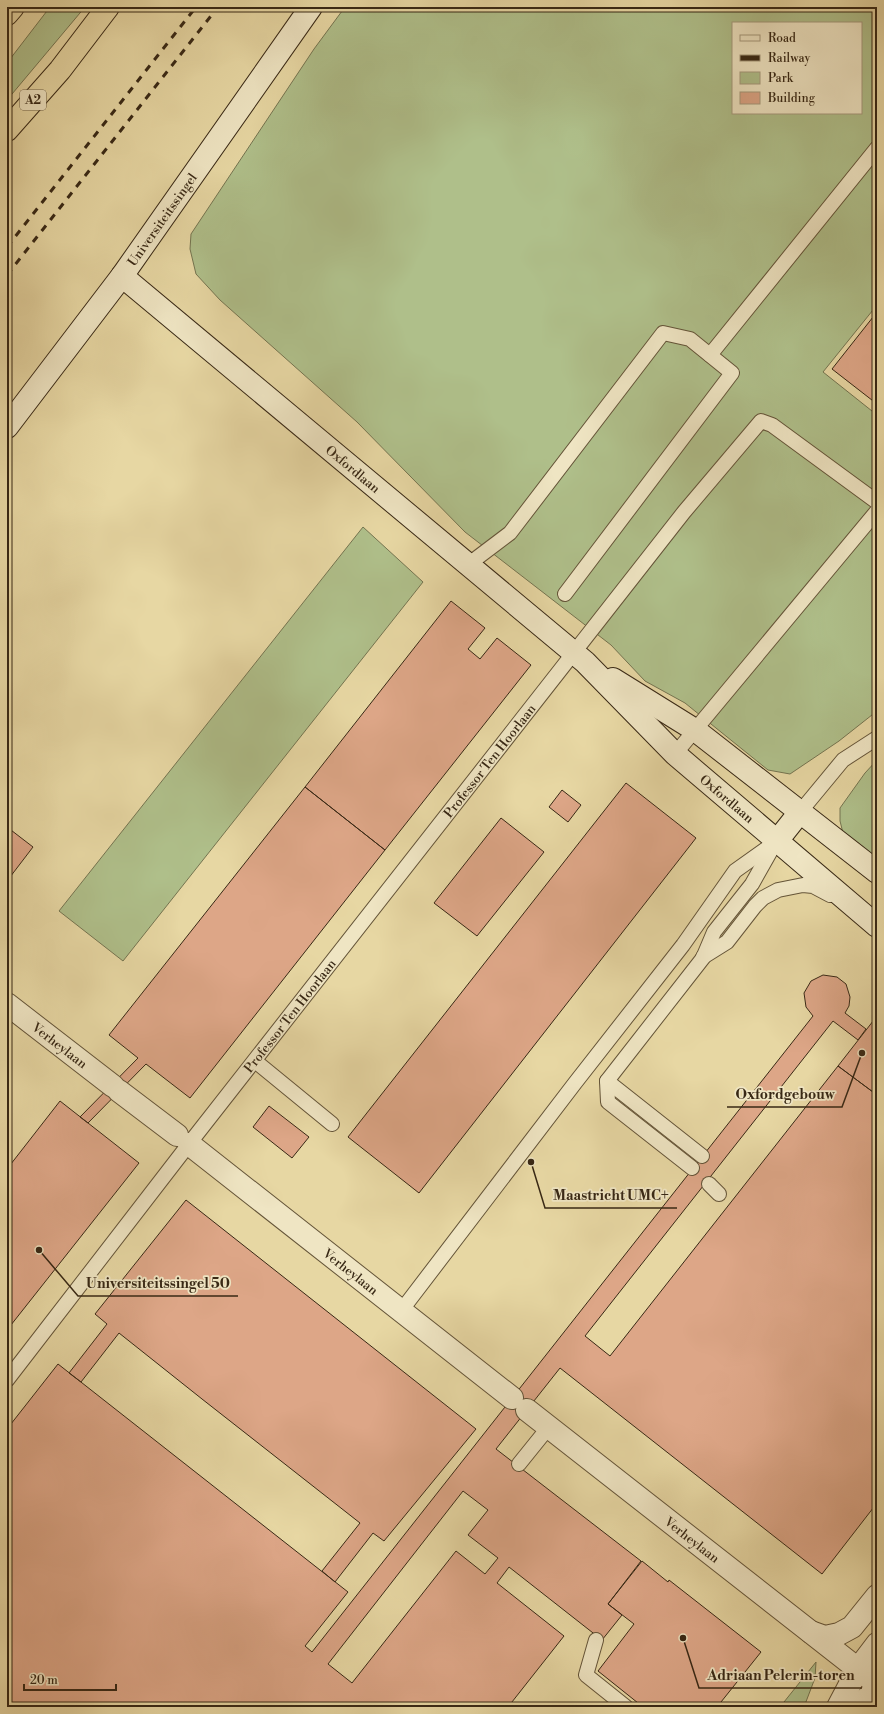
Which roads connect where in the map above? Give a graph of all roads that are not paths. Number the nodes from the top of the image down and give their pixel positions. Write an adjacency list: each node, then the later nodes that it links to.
1 (13, 7): 4 (highway)
2 (108, 7): 5 (highway, A2)
3 (311, 7): 7 (street, Universiteitssingel)
4 (7, 14)
5 (7, 130)
6 (877, 148): 8 (lane)
7 (122, 276): 9 (street, Universiteitssingel); 12 (street, Oxfordlaan)
8 (710, 355): 12 (lane); 13 (lane)
9 (7, 427)
10 (877, 502): 14 (lane, Professor Ten Hoorlaan)
11 (877, 511): 15 (lane)
12 (469, 564): 14 (street, Oxfordlaan)
13 (565, 594)
14 (579, 657): 15 (street, Oxfordlaan); 17 (street, Oxfordlaan); 24 (lane, Professor Ten Hoorlaan)
15 (695, 730): 17 (lane); 18 (street, Oxfordlaan)
16 (877, 738): 18 (lane)
17 (675, 754): 19 (street, Oxfordlaan)
18 (800, 812): 19 (street); 20 (street, Oxfordlaan)
19 (777, 841): 21 (street, Oxfordlaan); 22 (lane); 32 (lane)
20 (877, 872)
21 (871, 921): 22 (lane)
22 (703, 958): 25 (lane)
23 (7, 1004): 27 (street, Verheylaan)
24 (255, 1061): 26 (lane); 27 (lane, Professor Ten Hoorlaan)
25 (607, 1081): 28 (lane); 29 (lane)
26 (332, 1124)
27 (183, 1140): 32 (street, Verheylaan); 33 (lane, Professor Ten Hoorlaan)
28 (702, 1156)
29 (692, 1168)
30 (709, 1184): 31 (lane)
31 (719, 1194)
32 (401, 1311): 34 (street, Verheylaan)
33 (7, 1380)
34 (548, 1428): 35 (lane); 37 (street, Verheylaan)
35 (519, 1464)
36 (877, 1596): 37 (street)
37 (811, 1632): 40 (street, Verheylaan)
38 (596, 1640): 43 (lane)
39 (877, 1644): 40 (street)
40 (858, 1669): 41 (street, Verheylaan); 44 (street)
41 (877, 1684)
42 (877, 1689): 45 (street)
43 (626, 1707)
44 (838, 1707)
45 (857, 1707)

